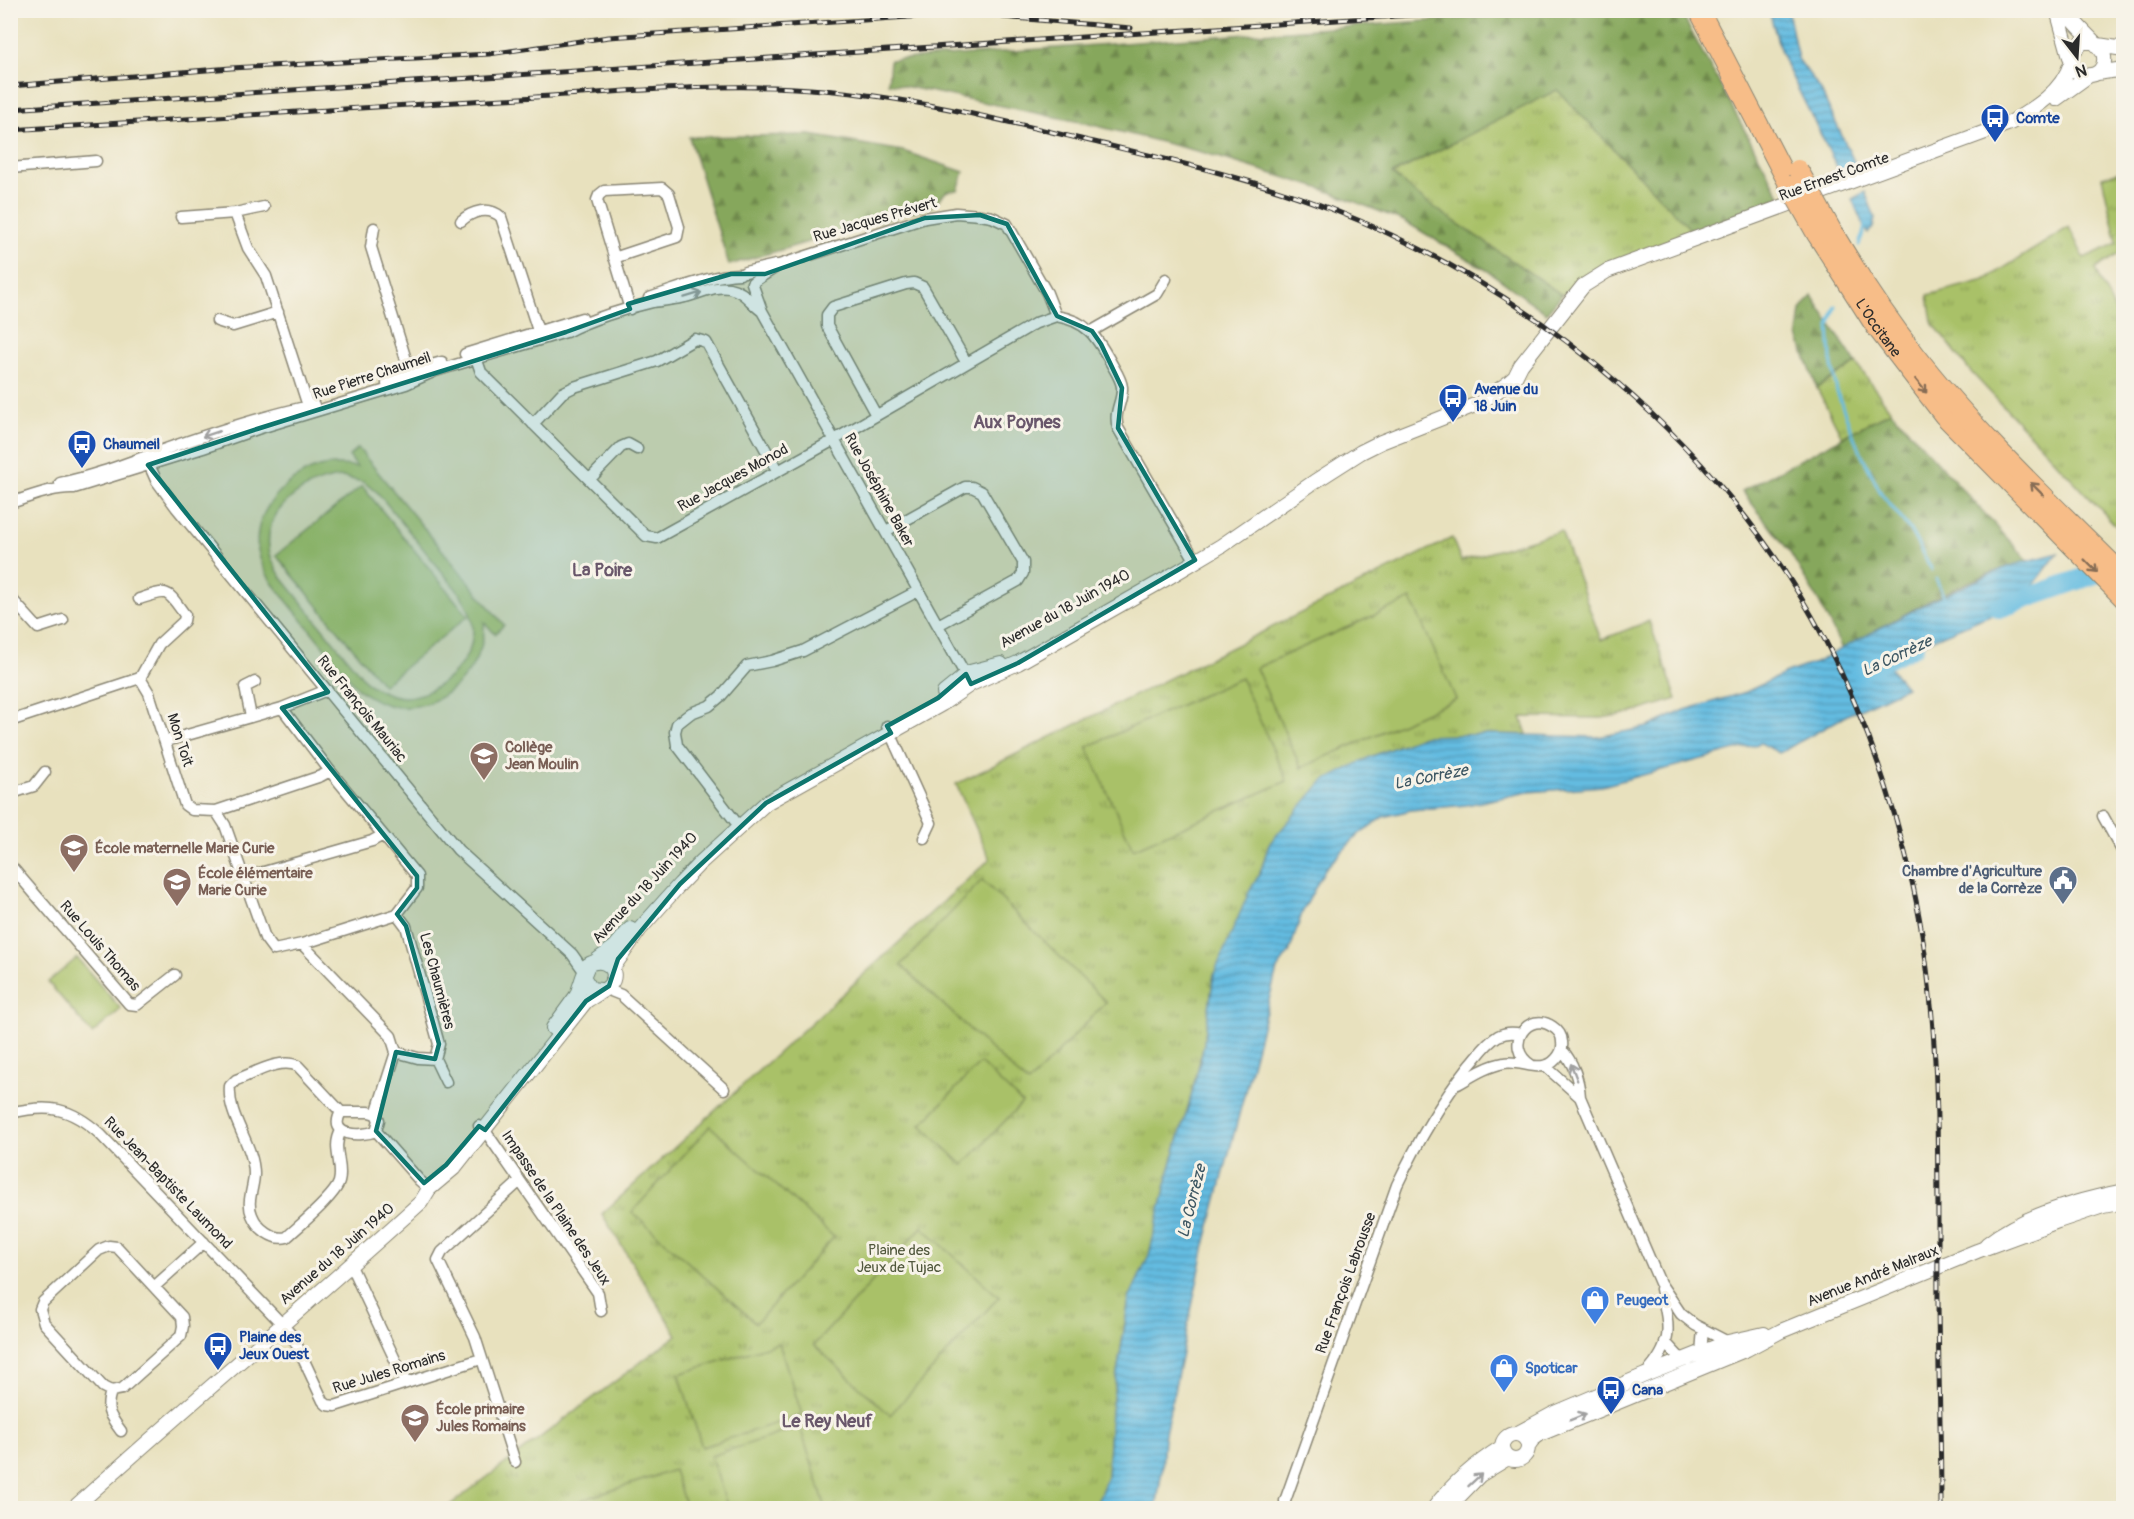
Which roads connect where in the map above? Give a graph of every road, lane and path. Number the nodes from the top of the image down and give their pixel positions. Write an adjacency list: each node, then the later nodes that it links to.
1 (2057, 10): 6 (street)
2 (2066, 10): 4 (street)
3 (1708, 14): 43 (highway, L'Occitane, bridge)
4 (2096, 44): 5 (street); 6 (street); 8 (street)
5 (2124, 49)
6 (2071, 60): 8 (street); 21 (street, Rue Ernest Comte)
7 (2124, 69): 8 (street, Rue Ernest Comte)
8 (2093, 74): 21 (street, Rue Ernest Comte)
9 (96, 161): 10 (street)
10 (10, 168)
11 (264, 207): 12 (street)
12 (235, 213): 13 (street); 23 (street)
13 (181, 217)
14 (461, 221): 27 (street)
15 (374, 228): 31 (street)
16 (614, 258): 16 (street); 22 (street)
17 (779, 265): 18 (street, Rue Jacques Prévert); 20 (street, Rue Jacques Prévert); 24 (street, Rue Jacques Prévert)
18 (743, 273): 20 (street, Rue Joséphine Baker); 22 (street, Rue Pierre Chaumeil)
19 (1166, 279): 26 (street)
20 (746, 287): 22 (street, Rue Pierre Chaumeil, one-way to 20); 35 (street, Rue Joséphine Baker)
21 (1581, 292): 28 (street, Rue Ernest Comte)
22 (629, 307): 27 (street, Rue Pierre Chaumeil)
23 (278, 312): 25 (street); 32 (street)
24 (1056, 316): 26 (street); 30 (street, Rue Jacques Monod)
25 (217, 321)
26 (1092, 331): 44 (street)
27 (539, 336): 29 (street, Rue Pierre Chaumeil)
28 (1537, 347): 44 (street, Avenue du 18 Juin 1940)
29 (475, 355): 31 (street, Rue Pierre Chaumeil); 34 (street, Rue Jacques Monod)
30 (966, 362): 33 (street, Rue Jacques Monod); 33 (street)
31 (412, 377): 32 (street, Rue Pierre Chaumeil); 37 (street, Rue Pierre Chaumeil)
32 (308, 406): 37 (street, Rue Pierre Chaumeil, one-way to 37)
33 (876, 414): 35 (street, Rue Jacques Monod)
34 (533, 424): 38 (street); 39 (street, Rue Jacques Monod)
35 (834, 440): 38 (street, Rue Jacques Monod); 42 (street, Rue Joséphine Baker)
36 (637, 449): 39 (street)
37 (147, 461): 40 (street, Rue Pierre Chaumeil); 41 (street, Rue Pierre Chaumeil); 55 (street, Rue François Mauriac)
38 (777, 470): 39 (street, Rue Jacques Monod)
39 (590, 479)
40 (10, 497)
41 (10, 503)
42 (886, 531): 46 (street, Rue Joséphine Baker); 51 (street)
43 (2069, 532): 45 (highway, L'Occitane); 48 (highway, L'Occitane, one-way to 48)
44 (1194, 558): 53 (street, Avenue du 18 Juin 1940); 53 (street, Avenue du 18 Juin 1940)
45 (2124, 576)
46 (918, 591): 51 (street, Rue Joséphine Baker); 66 (street)
47 (139, 598): 52 (street)
48 (2124, 598)
49 (11, 599): 50 (street)
50 (63, 620)
51 (938, 625): 53 (street, Rue Joséphine Baker)
52 (140, 678): 58 (street); 60 (street, Mon Toit)
53 (968, 680): 59 (street, Avenue du 18 Juin 1940)
54 (255, 682): 57 (street)
55 (327, 690): 56 (street); 74 (street, Rue François Mauriac)
56 (282, 708): 57 (street); 61 (street)
57 (250, 717): 60 (street)
58 (10, 721)
59 (889, 729): 66 (street, Avenue du 18 Juin 1940); 68 (street); 76 (street, Avenue du 18 Juin 1940)
60 (166, 741): 64 (street, Mon Toit)
61 (330, 771): 64 (street); 67 (street)
62 (45, 772): 63 (street)
63 (10, 791)
64 (216, 811): 71 (street)
65 (2103, 816): 69 (street)
66 (735, 821): 74 (street, Avenue du 18 Juin 1940)
67 (383, 835): 71 (street); 72 (street)
68 (924, 838)
69 (2124, 854)
70 (10, 865): 75 (street, Rue Louis Thomas)
71 (243, 878): 73 (street)
72 (398, 914): 73 (street); 81 (street, Les Chaumières)
73 (302, 944): 79 (street)
74 (589, 968): 76 (street); 76 (street); 92 (street, Avenue du 18 Juin 1940)
75 (175, 975)
76 (608, 982): 87 (street); 92 (street, Avenue du 18 Juin 1940)
77 (1521, 1034): 78 (street, Rue François Labrousse); 80 (street, Rue François Labrousse); 83 (street)
78 (1562, 1050): 84 (street); 88 (street, Rue François Labrousse, one-way to 78)
79 (396, 1052): 81 (street); 91 (street)
80 (1479, 1054): 82 (street); 86 (street, Rue François Labrousse)
81 (435, 1059): 85 (street, Les Chaumières)
82 (1501, 1063): 83 (street); 86 (street)
83 (1531, 1065): 84 (street)
84 (1545, 1066): 88 (street, Rue François Labrousse)
85 (446, 1082)
86 (1455, 1085): 122 (street, Rue François Labrousse)
87 (724, 1089)
88 (1580, 1096): 102 (street, Rue François Labrousse)
89 (341, 1112): 91 (street); 93 (street); 93 (street)
90 (10, 1113): 99 (street, Rue Jean-Baptiste Laumond)
91 (376, 1114): 94 (street)
92 (482, 1128): 95 (street, Impasse de la Plaine des Jeux); 96 (street, Avenue du 18 Juin 1940)
93 (341, 1131): 94 (street)
94 (375, 1131): 96 (street)
95 (520, 1181): 104 (street, Impasse de la Plaine des Jeux); 111 (street)
96 (427, 1186): 101 (street, Avenue du 18 Juin 1940); 105 (street, Avenue du 18 Juin 1940)
97 (2124, 1191): 100 (street, Avenue André Malraux)
98 (2124, 1202): 100 (street, Avenue André Malraux)
99 (204, 1242): 103 (street); 105 (street, Rue Jean-Baptiste Laumond)
100 (1977, 1251): 107 (street, Avenue André Malraux)
101 (351, 1266): 105 (street, Avenue du 18 Juin 1940); 114 (street)
102 (1660, 1283): 106 (street, Rue François Labrousse); 108 (street, Rue François Labrousse)
103 (154, 1287): 115 (street); 115 (street)
104 (601, 1311)
105 (281, 1323): 114 (street, Rue Jules Romains); 123 (street, Avenue du 18 Juin 1940)
106 (1703, 1329): 109 (street, Rue François Labrousse); 112 (street)
107 (1781, 1331): 109 (street, Avenue André Malraux); 110 (street, Avenue André Malraux)
108 (1665, 1342): 112 (street); 113 (street, Rue François Labrousse)
109 (1728, 1342): 112 (street, Avenue André Malraux)
110 (1724, 1358): 112 (street, Avenue André Malraux); 116 (street, Avenue André Malraux)
111 (481, 1359): 114 (street, Rue Jules Romains); 121 (street)
112 (1695, 1359): 113 (street, Avenue André Malraux); 116 (street, Avenue André Malraux)
113 (1646, 1375): 118 (street, Avenue André Malraux)
114 (406, 1383)
115 (111, 1391): 117 (street)
116 (1641, 1391): 119 (street, Avenue André Malraux, one-way to 116)
117 (121, 1431)
118 (1518, 1433): 119 (street); 120 (street)
119 (1528, 1446): 120 (street)
120 (1505, 1452): 124 (street); 125 (street, one-way to 120)
121 (515, 1462)
122 (1285, 1501)
123 (74, 1509)
124 (1434, 1509)
125 (1448, 1509)

